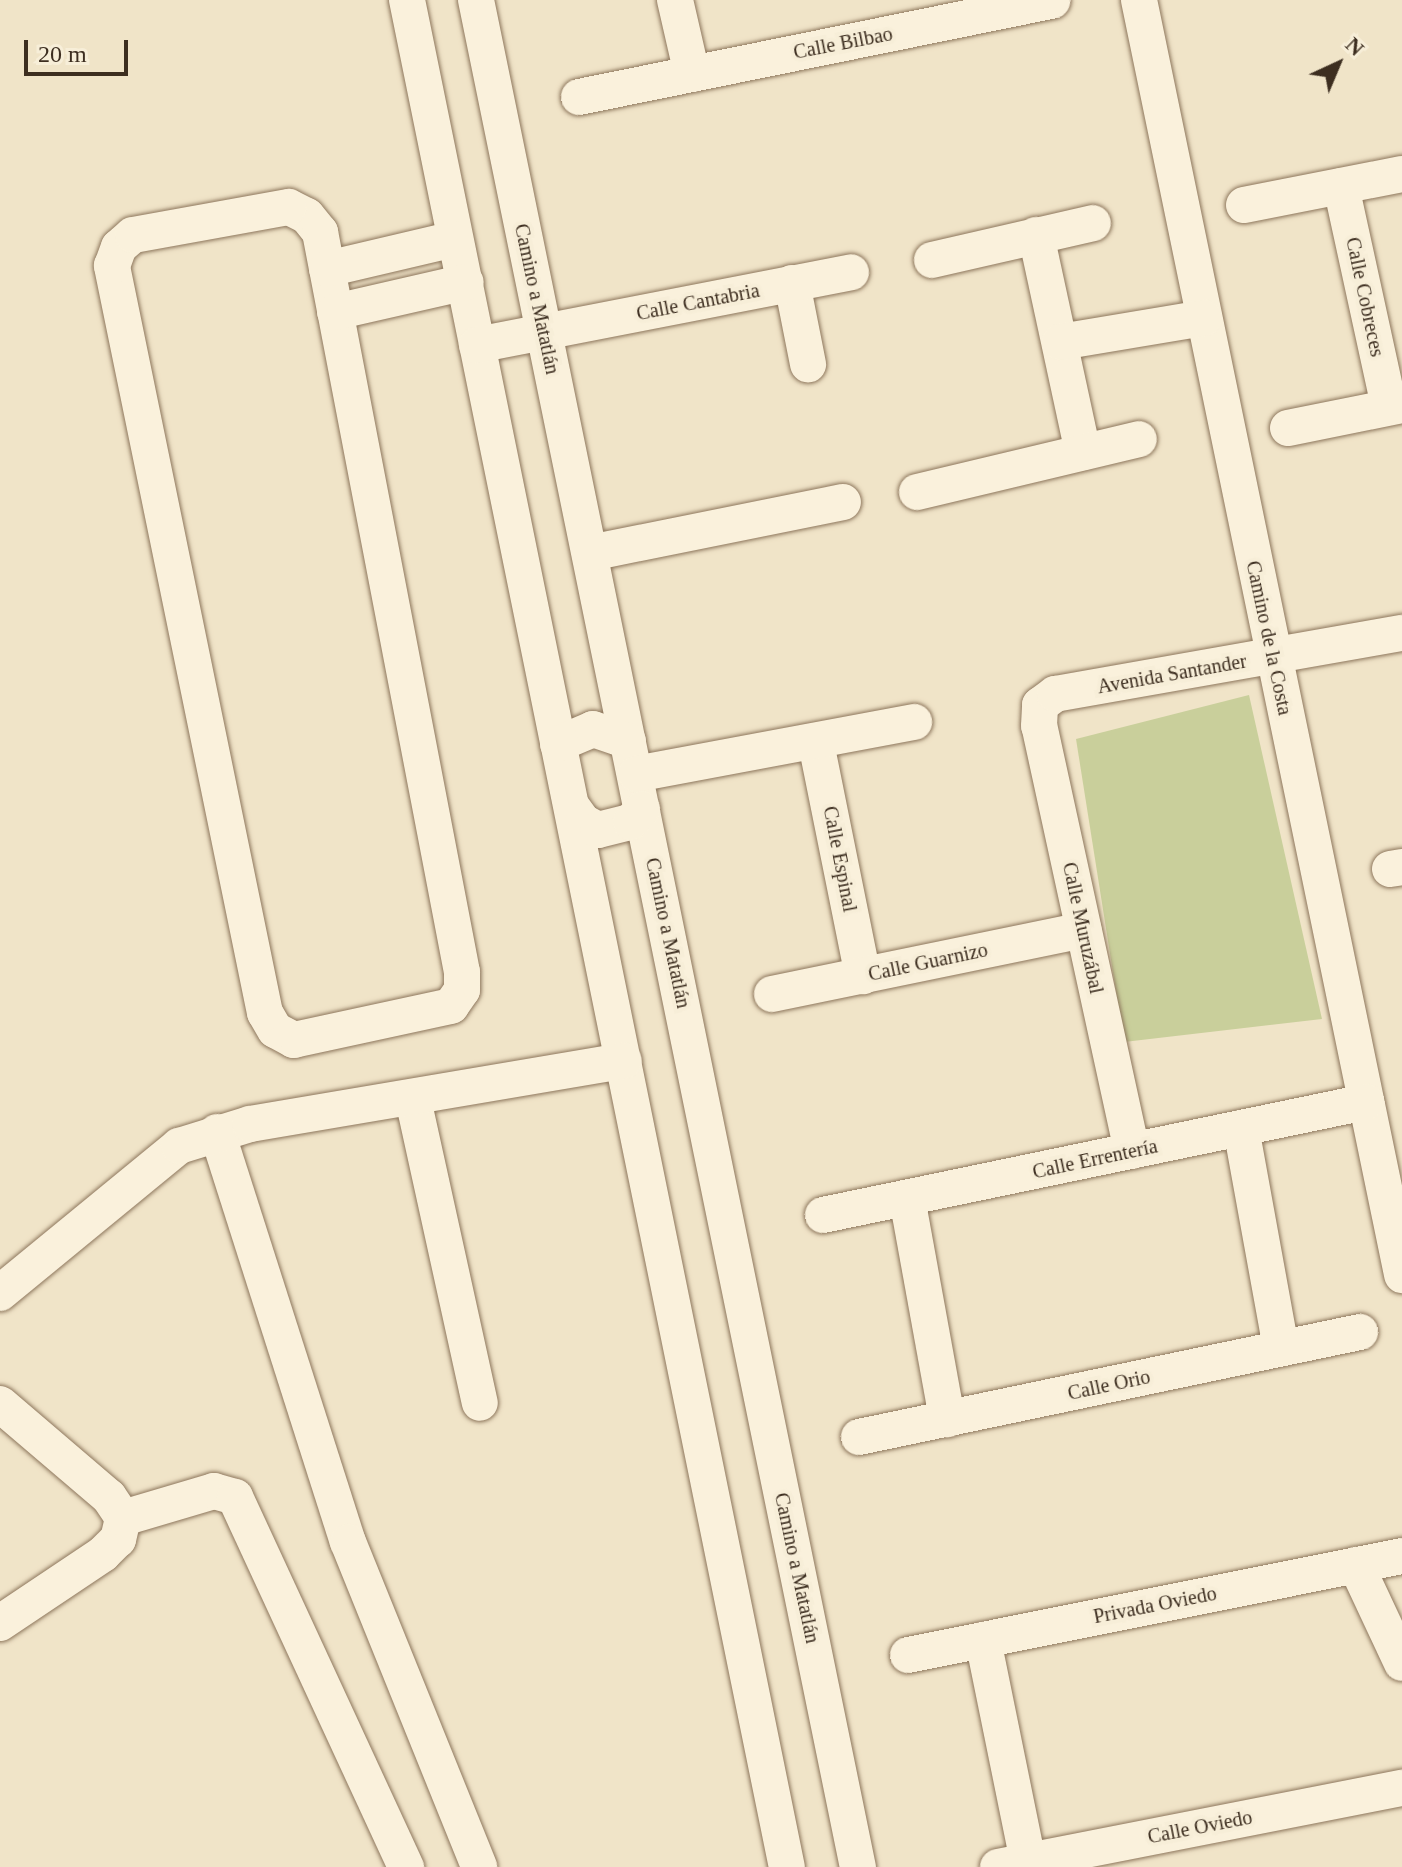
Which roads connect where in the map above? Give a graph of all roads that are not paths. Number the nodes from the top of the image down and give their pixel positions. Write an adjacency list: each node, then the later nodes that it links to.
1 (407, 0): 14 (street)
2 (476, 0): 22 (street, Camino a Matatlán)
3 (675, 0): 7 (street)
4 (1139, 0): 21 (street, Camino de la Costa)
5 (1052, 1): 6 (street, Calle Bilbao)
6 (994, 6): 7 (street, Calle Bilbao)
7 (692, 74): 8 (street, Calle Bilbao)
8 (579, 97)
9 (1402, 174): 10 (street)
10 (1341, 186): 11 (street); 26 (street, Calle Cobreces)
11 (1244, 205)
12 (1093, 223): 13 (street)
13 (1036, 235): 15 (street); 23 (street)
14 (455, 239): 16 (street); 18 (street)
15 (932, 260)
16 (327, 269): 20 (street); 20 (street)
17 (851, 272): 19 (street, Calle Cantabria)
18 (466, 282): 20 (street); 24 (street)
19 (792, 283): 22 (street, Calle Cantabria); 25 (street)
20 (335, 312)
21 (1204, 318): 23 (street); 34 (street, Camino de la Costa)
22 (544, 332): 24 (street, Calle Cantabria); 32 (street, Camino a Matatlán)
23 (1060, 342): 29 (street)
24 (477, 345): 38 (street)
25 (808, 364)
26 (1395, 406): 27 (street)
27 (1288, 428)
28 (1139, 439): 29 (street)
29 (1083, 452): 30 (street)
30 (917, 492)
31 (843, 502): 32 (street)
32 (590, 553): 39 (street, Camino a Matatlán)
33 (1402, 633): 34 (street, Avenida Santander)
34 (1273, 657): 35 (street, Avenida Santander); 46 (street, Camino de la Costa)
35 (1040, 705): 41 (street, Calle Muruzábal)
36 (914, 722): 37 (street)
37 (816, 743): 39 (street); 42 (street, Calle Espinal)
38 (558, 744): 39 (street); 40 (street)
39 (635, 775): 40 (street); 72 (street, Camino a Matatlán)
40 (573, 808): 44 (street)
41 (1083, 930): 42 (street, Calle Guarnizo); 49 (street, Calle Muruzábal)
42 (863, 976): 43 (street, Calle Guarnizo)
43 (772, 994)
44 (624, 1061): 45 (street); 71 (street)
45 (413, 1099): 48 (street); 56 (street)
46 (1366, 1102): 47 (street, Calle Errentería); 52 (street, Camino de la Costa)
47 (1241, 1128): 49 (street, Calle Errentería); 55 (street)
48 (217, 1132): 53 (street); 70 (street)
49 (1132, 1151): 50 (street, Calle Errentería)
50 (907, 1198): 51 (street, Calle Errentería); 58 (street)
51 (823, 1215)
52 (1402, 1275)
53 (0, 1293)
54 (1360, 1332): 55 (street, Calle Orio)
55 (1281, 1348): 58 (street, Calle Orio)
56 (480, 1403)
57 (0, 1404): 60 (street)
58 (947, 1419): 59 (street, Calle Orio)
59 (859, 1437)
60 (123, 1518): 63 (street); 69 (street)
61 (1402, 1556): 62 (street, Privada Oviedo)
62 (1356, 1565): 64 (street, Privada Oviedo); 66 (street)
63 (0, 1623)
64 (983, 1640): 65 (street, Privada Oviedo); 68 (street)
65 (908, 1655)
66 (1402, 1663)
67 (1402, 1788): 68 (street, Calle Oviedo)
68 (1013, 1864)
69 (406, 1867)
70 (479, 1867)
71 (787, 1867)
72 (858, 1867)

